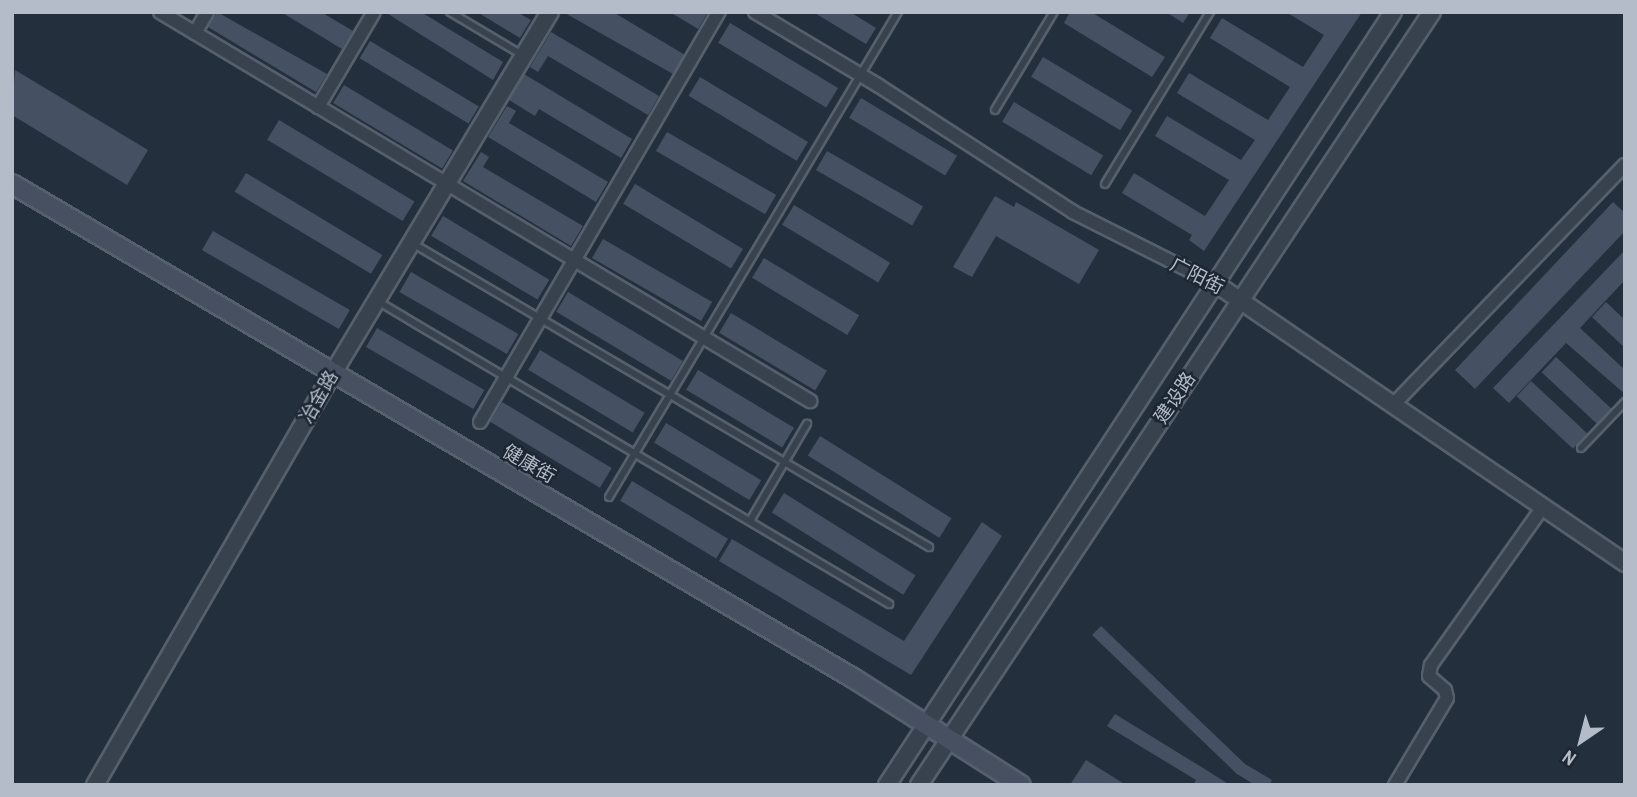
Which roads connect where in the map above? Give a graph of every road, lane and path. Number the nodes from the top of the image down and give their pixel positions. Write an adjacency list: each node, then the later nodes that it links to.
1 (160, 12): 13 (street)
2 (207, 12): 13 (street)
3 (374, 12): 16 (street)
4 (450, 12): 14 (lane)
5 (550, 12): 14 (street, 冶金路)
6 (719, 12): 23 (street)
7 (755, 12): 15 (street, 广阳街)
8 (898, 12): 15 (lane)
9 (1054, 12): 17 (lane)
10 (1210, 12): 21 (lane)
11 (1394, 12): 24 (street, 建设路)
12 (1432, 12): 26 (street, 建设路)
13 (195, 33): 16 (street)
14 (523, 56): 20 (street, 冶金路)
15 (861, 75): 24 (street, 广阳街); 28 (lane)
16 (318, 107): 20 (street)
17 (995, 110)
18 (1625, 165): 34 (street)
19 (12, 184): 29 (main road, 健康街)
20 (447, 184): 22 (street, 冶金路); 23 (street)
21 (1105, 184)
22 (411, 243): 25 (street, 冶金路); 27 (lane)
23 (575, 260): 27 (street); 28 (street)
24 (1216, 284): 26 (street, 广阳街); 46 (street, 建设路)
25 (377, 300): 29 (street, 冶金路); 30 (lane)
26 (1240, 301): 34 (street, 广阳街); 47 (street, 建设路)
27 (540, 319): 30 (street); 31 (lane)
28 (704, 337): 31 (lane); 32 (street)
29 (333, 373): 46 (main road, 健康街); 48 (street, 冶金路)
30 (506, 377): 35 (street); 38 (lane)
31 (670, 395): 38 (lane); 39 (lane)
32 (810, 401)
33 (1625, 402): 37 (lane)
34 (1393, 405): 41 (street, 广阳街)
35 (480, 422)
36 (807, 424): 39 (lane)
37 (1581, 449)
38 (635, 453): 40 (lane); 42 (lane)
39 (785, 462): 42 (lane); 43 (lane)
40 (609, 497)
41 (1543, 507): 44 (street, 广阳街); 52 (street)
42 (750, 521): 45 (lane)
43 (929, 547)
44 (1625, 563)
45 (889, 604)
46 (927, 725): 47 (main road, 健康街); 49 (street, 建设路)
47 (949, 739): 50 (street, 建设路); 51 (main road, 健康街)
48 (95, 785)
49 (887, 785)
50 (919, 785)
51 (1021, 785)
52 (1395, 785)

